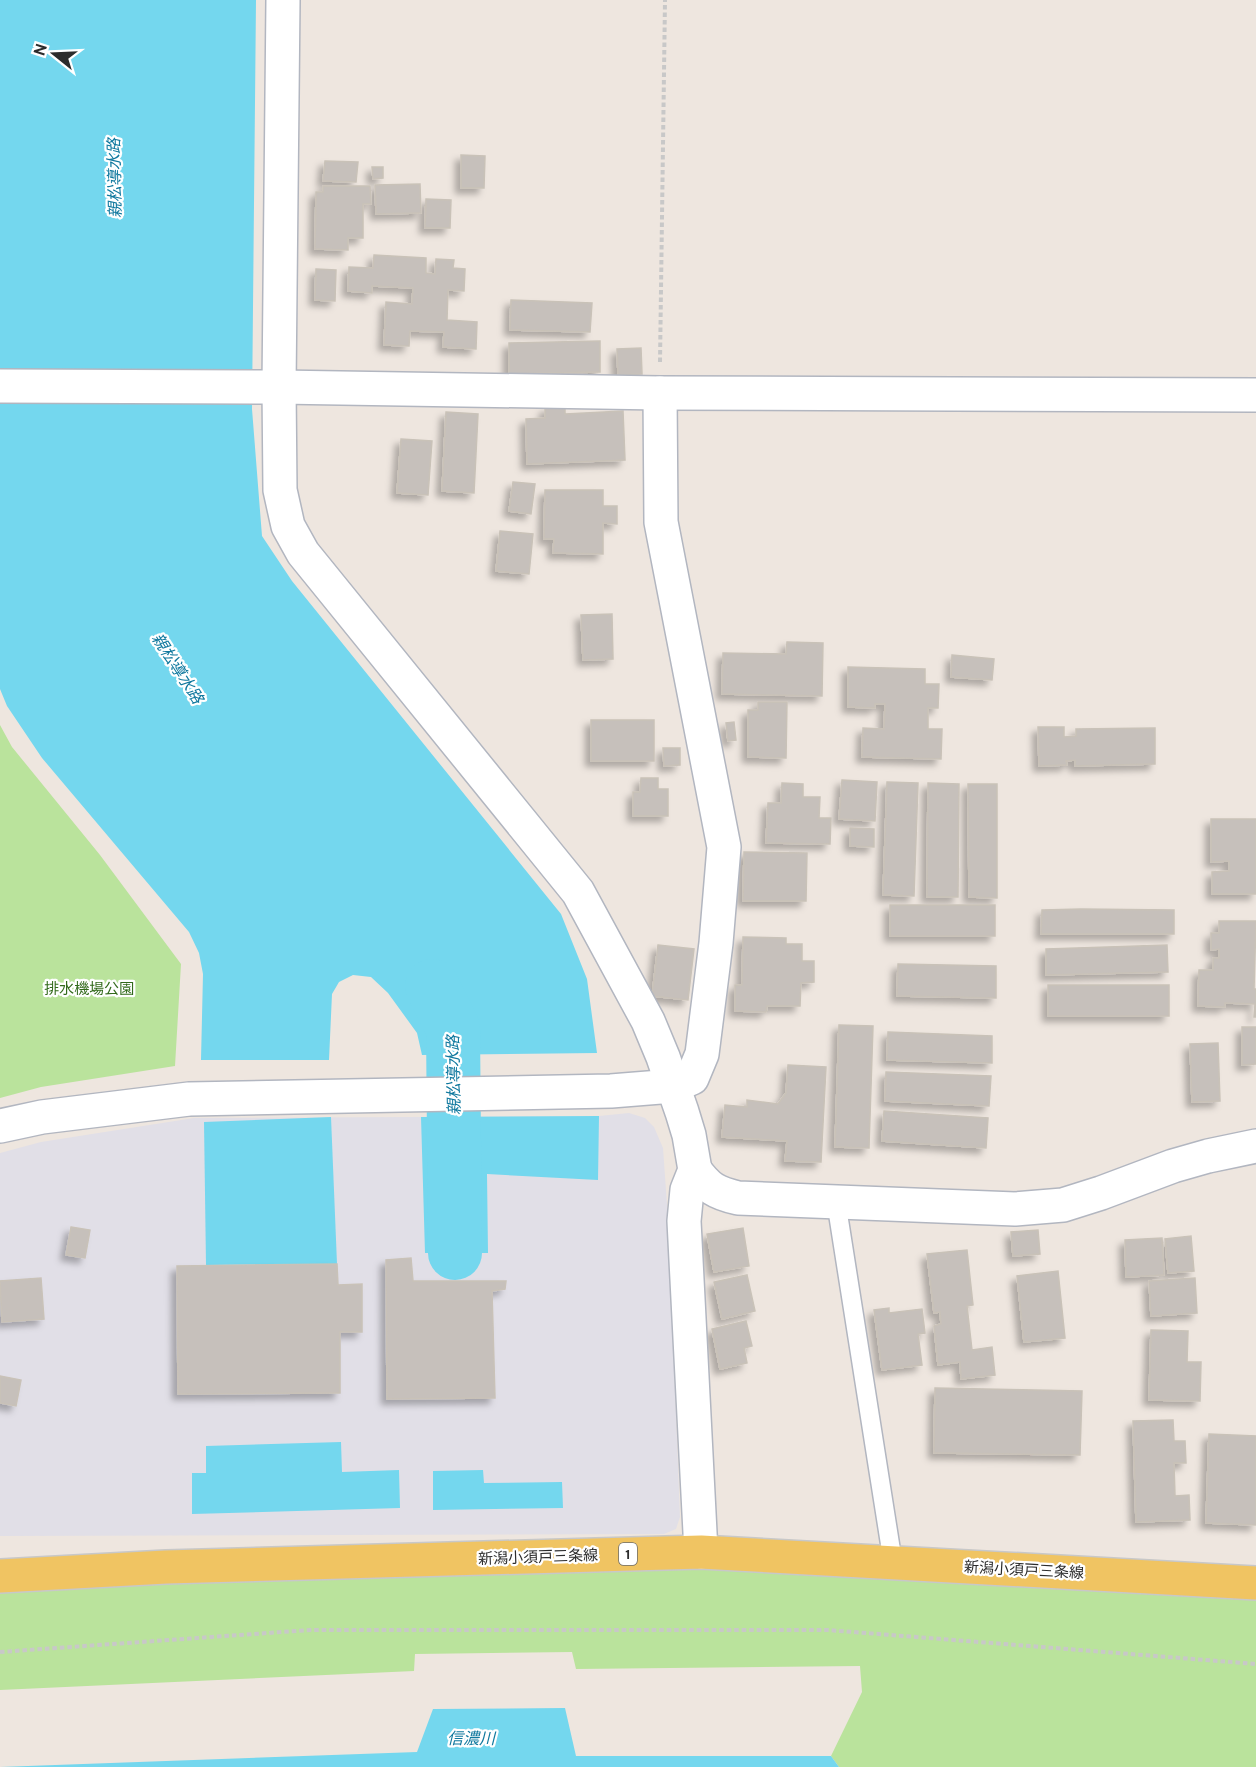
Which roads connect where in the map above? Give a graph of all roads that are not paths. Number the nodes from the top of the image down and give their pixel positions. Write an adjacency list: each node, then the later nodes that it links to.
1 (283, 0): 3 (street)
2 (0, 386): 3 (street)
3 (268, 387): 4 (street); 6 (street)
4 (660, 393): 5 (street); 6 (street)
5 (1256, 395)
6 (673, 1086): 7 (street); 9 (street)
7 (0, 1126)
8 (1256, 1146): 10 (street)
9 (695, 1170): 10 (street); 11 (street)
10 (836, 1201): 12 (lane)
11 (701, 1552): 12 (main road, 新潟小須戸三条線 / 1); 13 (main road, 新潟小須戸三条線 / 1)
12 (893, 1563): 14 (main road, 新潟小須戸三条線 / 1)
13 (0, 1576)
14 (1256, 1583)

